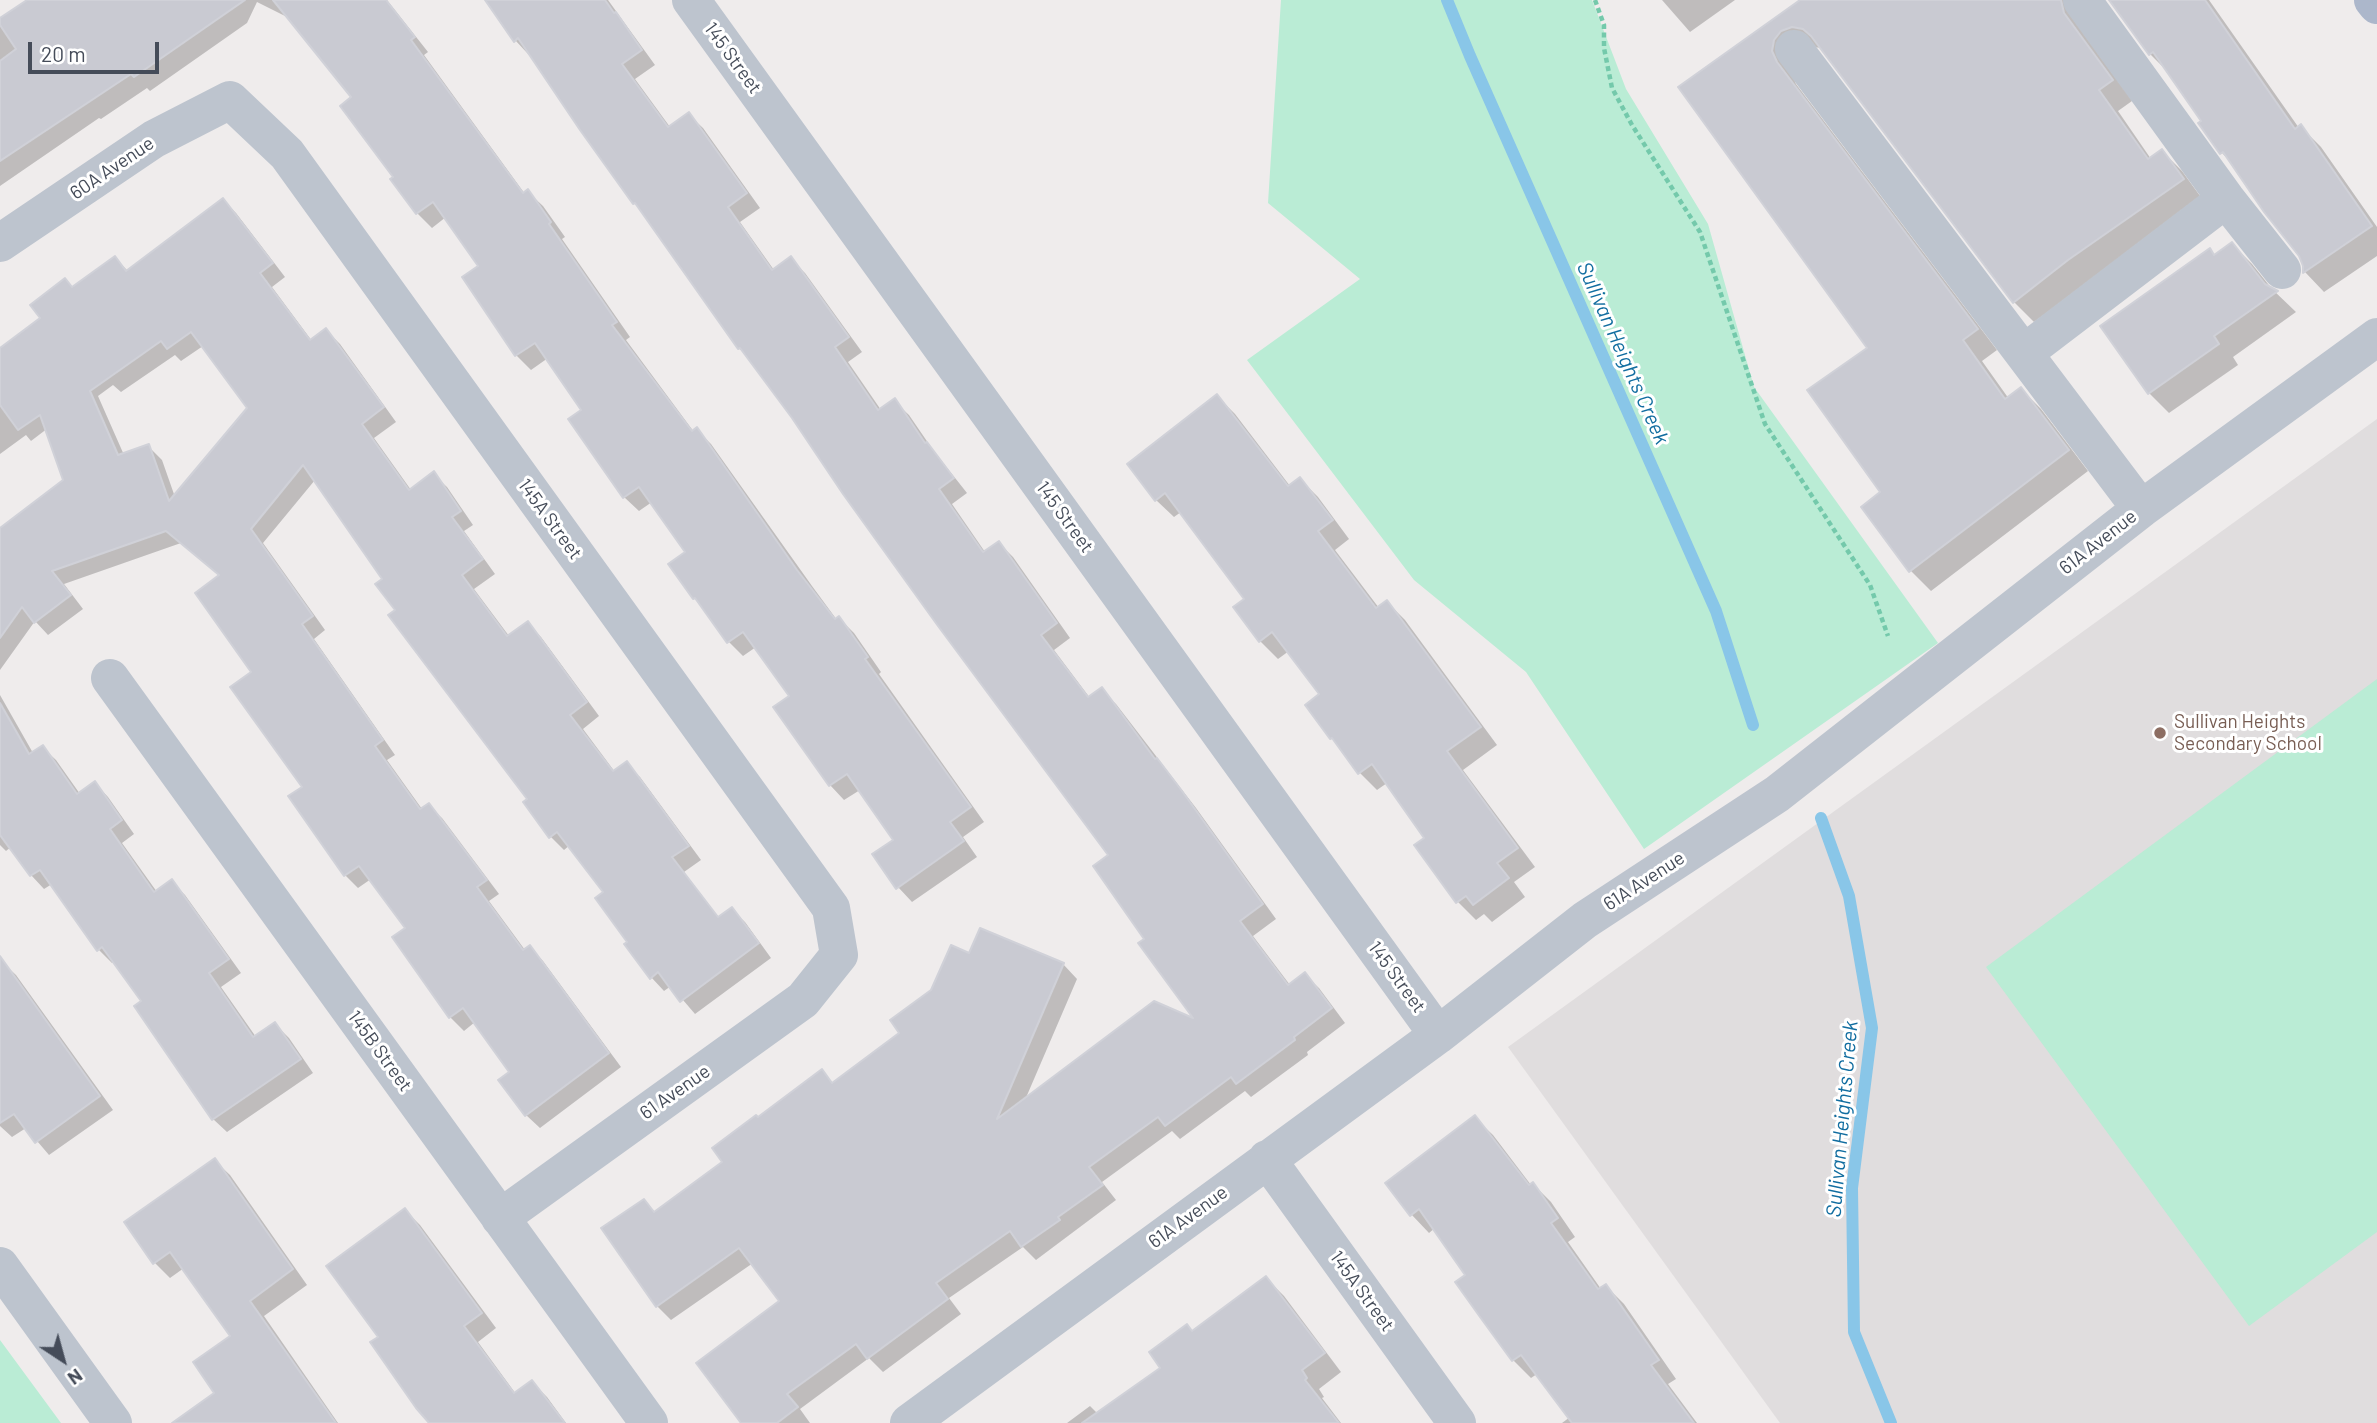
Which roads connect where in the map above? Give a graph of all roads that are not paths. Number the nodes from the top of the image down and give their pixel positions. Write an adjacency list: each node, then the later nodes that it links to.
1 (691, 0): 15 (street, 145 Street)
2 (2082, 0): 7 (street)
3 (2373, 0): 4 (main road)
4 (2377, 5)
5 (1794, 49): 11 (street)
6 (230, 100): 8 (street, 60A Avenue); 14 (street, 145A Street)
7 (2226, 199): 9 (street); 11 (street)
8 (0, 243)
9 (2282, 270)
10 (2377, 337): 12 (street, 61A Avenue)
11 (2024, 353): 12 (street)
12 (2141, 509): 15 (street, 61A Avenue)
13 (110, 678): 17 (street, 145B Street)
14 (839, 955): 17 (street, 61 Avenue)
15 (1438, 1035): 16 (street, 61A Avenue)
16 (1267, 1159): 21 (street, 61A Avenue); 22 (street, 145A Street)
17 (500, 1218): 20 (street, 145B Street)
18 (0, 1266): 19 (street)
19 (113, 1423)
20 (649, 1423)
21 (909, 1423)
22 (1457, 1423)

